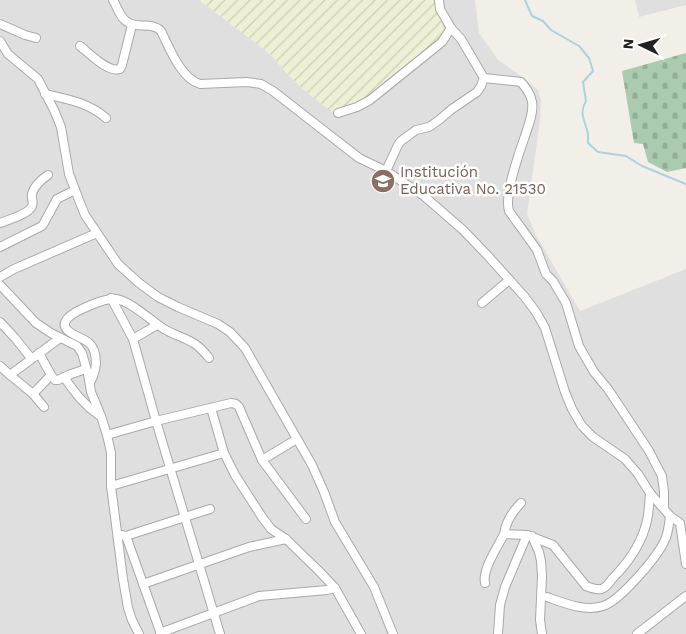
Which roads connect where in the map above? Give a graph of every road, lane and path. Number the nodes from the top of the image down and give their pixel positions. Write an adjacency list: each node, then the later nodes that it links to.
1 (113, 0): 4 (street)
2 (439, 0): 5 (street)
3 (0, 24): 6 (street)
4 (132, 25): 8 (street); 13 (street)
5 (451, 28): 9 (street); 11 (street)
6 (36, 38)
7 (0, 41): 10 (street)
8 (80, 46)
9 (484, 78): 13 (street); 50 (street)
10 (45, 94): 12 (street); 15 (street)
11 (338, 113)
12 (106, 118)
13 (386, 171): 20 (street)
14 (48, 176): 16 (street)
15 (75, 190): 17 (street); 18 (street)
16 (0, 223)
17 (96, 233): 19 (street); 43 (street)
18 (0, 247)
19 (0, 277)
20 (509, 280): 23 (street); 48 (street)
21 (0, 285): 26 (street)
22 (111, 298): 25 (street); 27 (street); 36 (street)
23 (482, 303)
24 (0, 322): 29 (street)
25 (157, 325): 27 (street); 30 (street)
26 (60, 338): 28 (street); 32 (street)
27 (133, 339): 41 (street)
28 (39, 353): 29 (street); 34 (street)
29 (31, 358): 33 (street)
30 (209, 358)
31 (0, 366): 33 (street)
32 (86, 369): 35 (street); 36 (street)
33 (10, 375): 37 (street)
34 (51, 375): 35 (street); 37 (street)
35 (64, 378): 40 (street)
36 (90, 382): 40 (street)
37 (33, 394): 38 (street)
38 (44, 407)
39 (211, 408): 41 (street); 44 (street); 45 (street)
40 (101, 416): 42 (street)
41 (156, 421): 42 (street); 46 (street)
42 (107, 435): 47 (street)
43 (296, 439): 45 (street); 73 (street)
44 (224, 453): 46 (street); 59 (street)
45 (262, 460): 54 (street)
46 (170, 468): 47 (street); 52 (street)
47 (112, 486): 55 (street)
48 (650, 493): 50 (street); 57 (street)
49 (521, 503): 56 (street)
50 (664, 508): 53 (street)
51 (210, 509): 52 (street)
52 (184, 517): 58 (street); 60 (street)
53 (671, 517): 61 (street); 66 (street)
54 (306, 519)
55 (117, 533): 58 (street); 70 (street)
56 (504, 534): 57 (street); 62 (street)
57 (530, 535): 74 (street); 75 (street)
58 (126, 536): 63 (street)
59 (286, 539): 60 (street); 64 (street)
60 (198, 564): 63 (street); 67 (street)
61 (686, 564)
62 (485, 583)
63 (143, 584): 68 (street)
64 (335, 588): 67 (street); 72 (street)
65 (686, 596): 69 (street)
66 (547, 597)
67 (213, 613): 68 (street); 71 (street)
68 (160, 633)
69 (641, 633)
70 (139, 634)
71 (220, 634)
72 (362, 634)
73 (393, 634)
74 (498, 634)
75 (542, 634)

